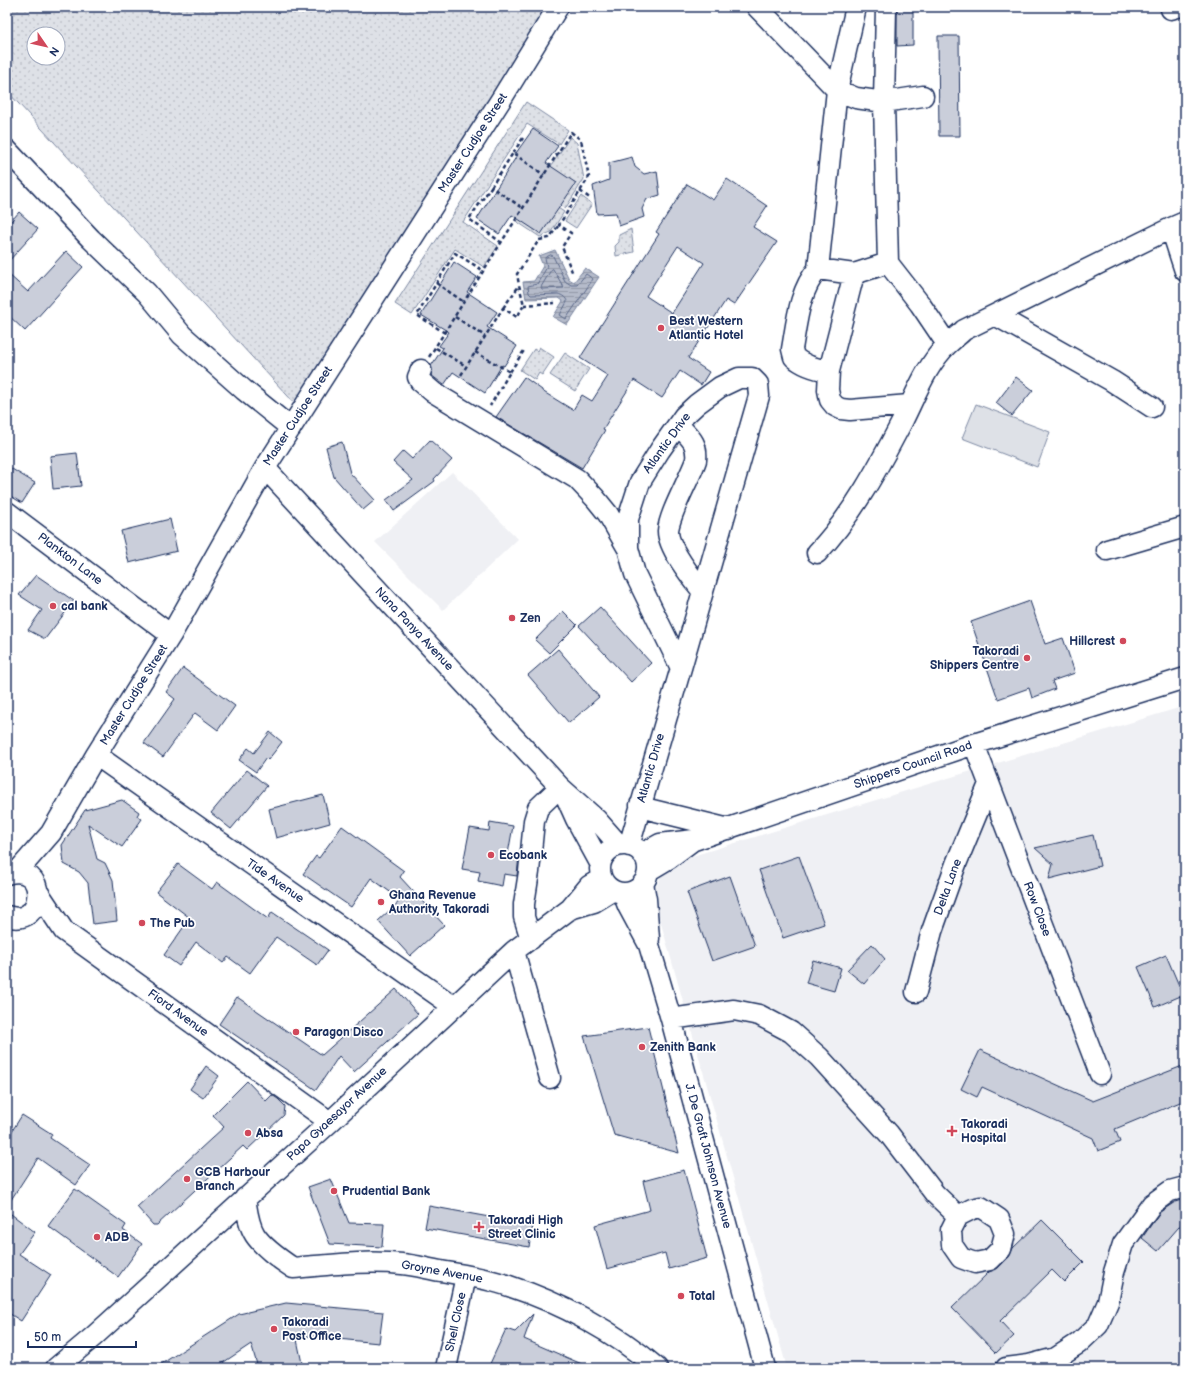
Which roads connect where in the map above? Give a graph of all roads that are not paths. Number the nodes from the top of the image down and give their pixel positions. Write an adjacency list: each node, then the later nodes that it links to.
1 (558, 7): 21 (street, Master Cudjoe Street)
2 (757, 7): 5 (street)
3 (856, 7): 5 (street)
4 (886, 7): 7 (street)
5 (837, 90): 7 (street); 11 (street)
6 (923, 96): 7 (street)
7 (884, 102): 10 (street)
8 (7, 150): 21 (street)
9 (1178, 225): 12 (street); 14 (street)
10 (888, 263): 13 (street); 15 (street)
11 (818, 269): 13 (street); 17 (street)
12 (1185, 271)
13 (854, 274): 17 (street)
14 (994, 315): 15 (street); 19 (street)
15 (947, 344): 18 (street)
16 (424, 365): 25 (street)
17 (829, 371): 18 (street)
18 (910, 405): 27 (street)
19 (1152, 407)
20 (678, 425): 25 (street, Atlantic Drive); 28 (street); 28 (street, Atlantic Drive)
21 (291, 428): 22 (street, Master Cudjoe Street)
22 (265, 468): 29 (street, Master Cudjoe Street); 35 (street, Nana Panya Avenue)
23 (7, 512): 29 (street, Plankton Lane)
24 (1185, 527): 26 (street)
25 (628, 548): 30 (street, Atlantic Drive)
26 (1107, 550)
27 (817, 553)
28 (703, 592): 30 (street, Atlantic Drive)
29 (171, 635): 33 (street, Master Cudjoe Street)
30 (681, 668): 36 (street, Atlantic Drive)
31 (1185, 678): 32 (street, Shippers Council Road)
32 (974, 744): 34 (street, Row Close); 37 (street, Shippers Council Road)
33 (96, 755): 38 (street, Master Cudjoe Street); 49 (street, Tide Avenue)
34 (989, 784): 48 (street, Delta Lane); 51 (street, Row Close)
35 (561, 788): 39 (street, Nana Panya Avenue); 41 (street, Nana Panya Avenue); 45 (street)
36 (640, 805): 37 (street); 39 (street, Atlantic Drive)
37 (729, 829): 39 (street, Shippers Council Road)
38 (51, 833): 40 (street, Master Cudjoe Street); 42 (street, Master Cudjoe Street)
39 (636, 860): 41 (street); 41 (street); 46 (street, J. De Graft Johnson Avenue)
40 (12, 873): 42 (street, Fiord Avenue)
41 (609, 881): 45 (street, Papa Gyaesayor Avenue); 46 (street, J. De Graft Johnson Avenue)
42 (37, 889): 43 (street, Master Cudjoe Street); 44 (street, Fiord Avenue)
43 (16, 916): 44 (street)
44 (64, 931): 53 (street, Fiord Avenue)
45 (531, 939): 47 (street, Papa Gyaesayor Avenue)
46 (649, 945): 50 (street, J. De Graft Johnson Avenue)
47 (514, 950): 49 (street, Papa Gyaesayor Avenue); 52 (street)
48 (916, 992)
49 (454, 1006): 53 (street, Papa Gyaesayor Avenue)
50 (671, 1019): 56 (street); 61 (street, J. De Graft Johnson Avenue)
51 (1100, 1074)
52 (550, 1078)
53 (330, 1122): 55 (street, Papa Gyaesayor Avenue)
54 (1185, 1188): 62 (street)
55 (245, 1198): 57 (street, Groyne Avenue); 58 (street, Papa Gyaesayor Avenue)
56 (958, 1216)
57 (466, 1276): 59 (street, Shell Close); 60 (street, Groyne Avenue)
58 (56, 1368)
59 (446, 1368)
60 (657, 1368)
61 (765, 1368)
62 (1006, 1368)

